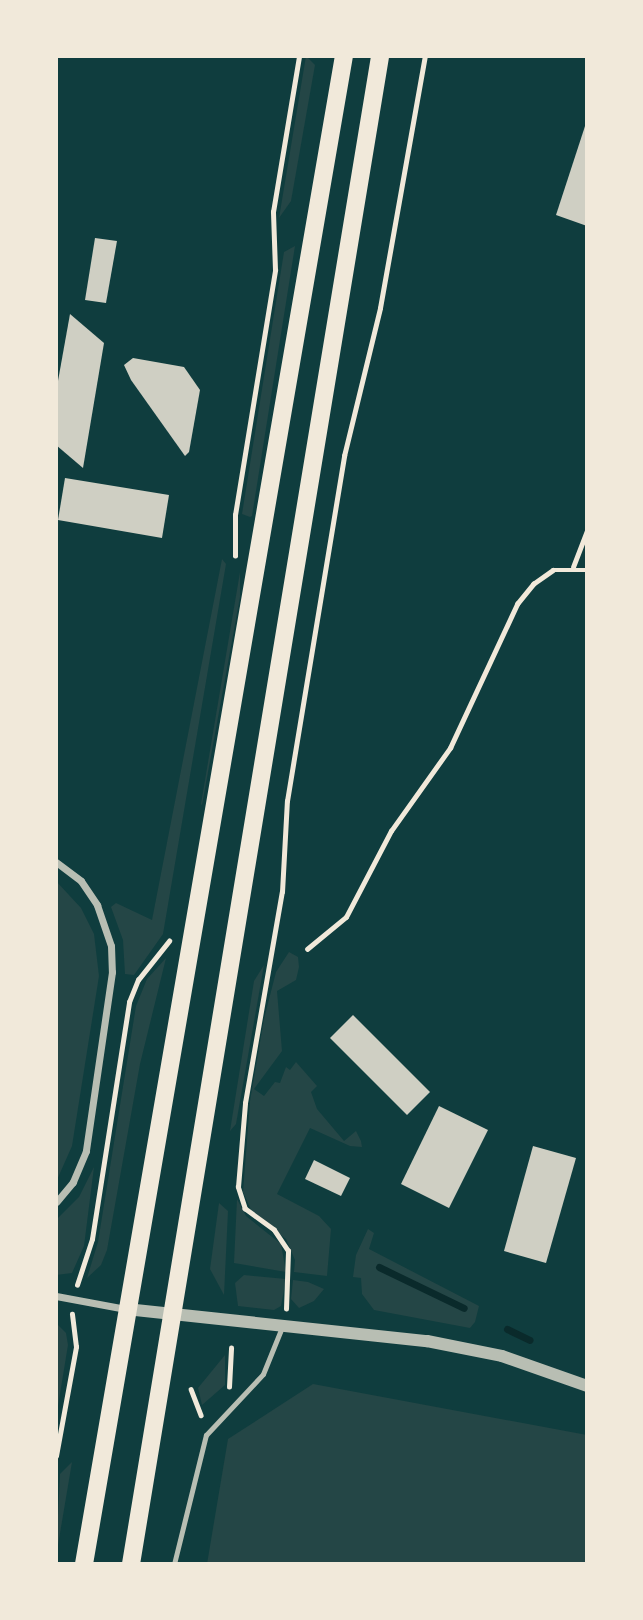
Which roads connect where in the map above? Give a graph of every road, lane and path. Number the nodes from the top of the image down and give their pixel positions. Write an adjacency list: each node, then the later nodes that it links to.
1 (299, 56): 9 (path)
2 (344, 56): 17 (main road)
3 (380, 56): 6 (main road)
4 (390, 56): 6 (main road)
5 (425, 56): 20 (path)
6 (369, 119): 18 (main road)
7 (587, 530): 8 (path)
8 (573, 566): 10 (path); 13 (path)
9 (233, 569)
10 (587, 570)
11 (56, 862): 14 (street)
12 (172, 931): 15 (path)
13 (307, 949)
14 (56, 1202)
15 (77, 1284)
16 (56, 1296): 17 (street)
17 (126, 1309): 18 (street); 28 (main road)
18 (173, 1313): 20 (street); 29 (main road)
19 (72, 1316): 26 (path)
20 (283, 1324): 22 (street); 30 (lane)
21 (231, 1348): 23 (path)
22 (587, 1386)
23 (229, 1387)
24 (191, 1389): 25 (path)
25 (201, 1415)
26 (59, 1427): 27 (path)
27 (56, 1457)
28 (84, 1564)
29 (131, 1564)
30 (174, 1564)

